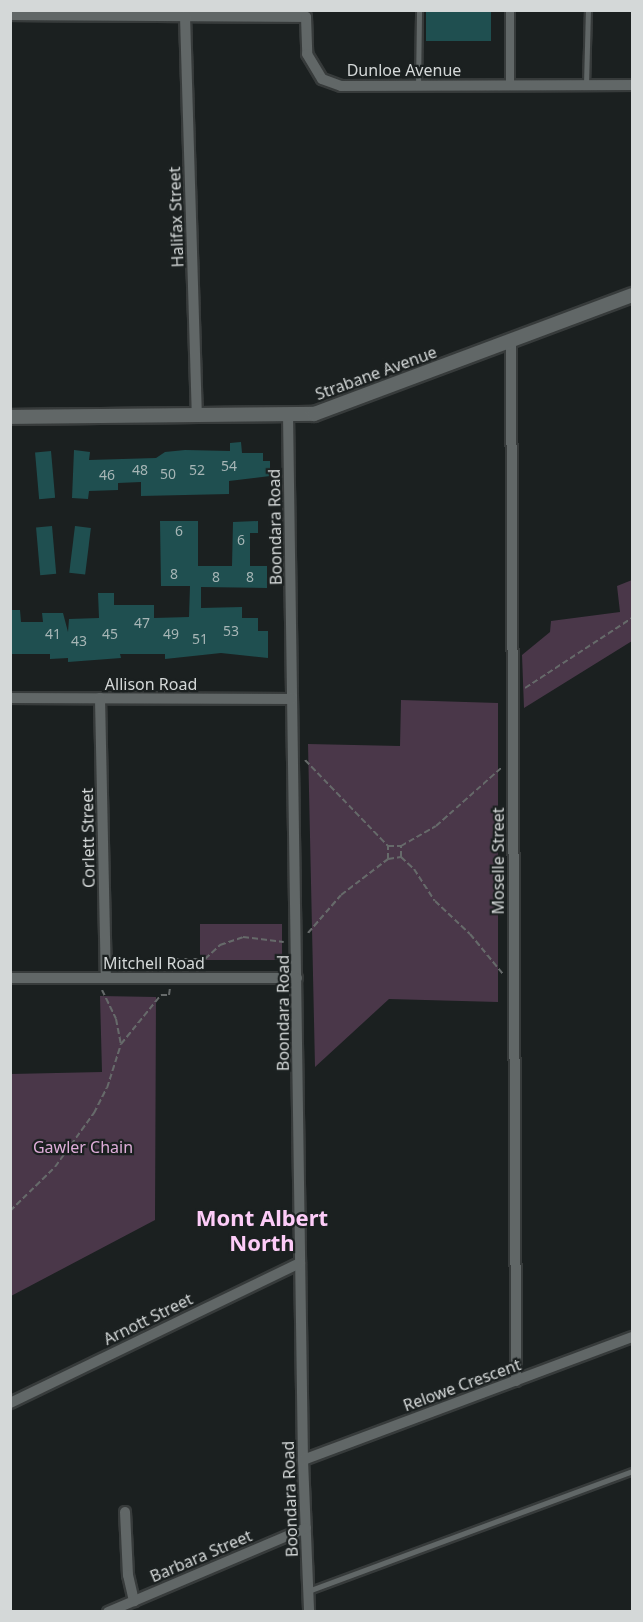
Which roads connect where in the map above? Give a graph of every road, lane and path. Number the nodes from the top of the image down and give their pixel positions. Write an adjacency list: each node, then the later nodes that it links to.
1 (419, 10): 10 (lane)
2 (510, 10): 7 (street)
3 (588, 10): 8 (lane)
4 (306, 14): 6 (street, Dunloe Avenue); 10 (street, Dunloe Avenue)
5 (10, 15): 6 (street, Dunloe Avenue)
6 (185, 16): 14 (street, Halifax Street)
7 (510, 85): 8 (street, Dunloe Avenue); 10 (street, Dunloe Avenue)
8 (586, 85): 9 (street, Dunloe Avenue)
9 (633, 85)
10 (418, 86)
11 (633, 296): 12 (street, Strabane Avenue)
12 (511, 341): 13 (street, Strabane Avenue); 17 (street, Moselle Street)
13 (288, 414): 14 (street, Strabane Avenue); 20 (street, Boondara Road)
14 (197, 416): 15 (street, Strabane Avenue)
15 (10, 417)
16 (633, 618): 17 (path)
17 (513, 697): 32 (street, Moselle Street)
18 (10, 698): 19 (street, Allison Road)
19 (100, 698): 20 (street, Allison Road); 29 (street, Corlett Street)
20 (292, 699): 21 (street, Boondara Road)
21 (294, 753): 23 (path); 27 (street, Boondara Road)
22 (501, 757): 24 (path)
23 (388, 846): 24 (path); 26 (path)
24 (401, 846): 25 (path)
25 (401, 857): 26 (path); 32 (path)
26 (388, 859): 27 (path)
27 (297, 942): 30 (path); 31 (street, Boondara Road)
28 (10, 978): 29 (street, Mitchell Road)
29 (101, 978): 30 (street, Mitchell Road); 33 (path)
30 (171, 978): 31 (street, Mitchell Road); 33 (path)
31 (297, 978): 35 (street, Boondara Road)
32 (513, 979): 37 (street, Moselle Street)
33 (121, 1044): 34 (path)
34 (10, 1211)
35 (300, 1263): 38 (street, Arnott Street); 39 (street, Boondara Road)
36 (633, 1337): 37 (street, Relowe Crescent)
37 (516, 1382): 39 (street, Relowe Crescent)
38 (10, 1403)
39 (303, 1460): 42 (street, Boondara Road)
40 (633, 1471): 43 (lane)
41 (125, 1512): 44 (street)
42 (306, 1528): 43 (street, Boondara Road); 44 (street, Barbara Street)
43 (308, 1591): 46 (street, Boondara Road)
44 (134, 1601): 45 (street, Barbara Street)
45 (108, 1611)
46 (309, 1611)

